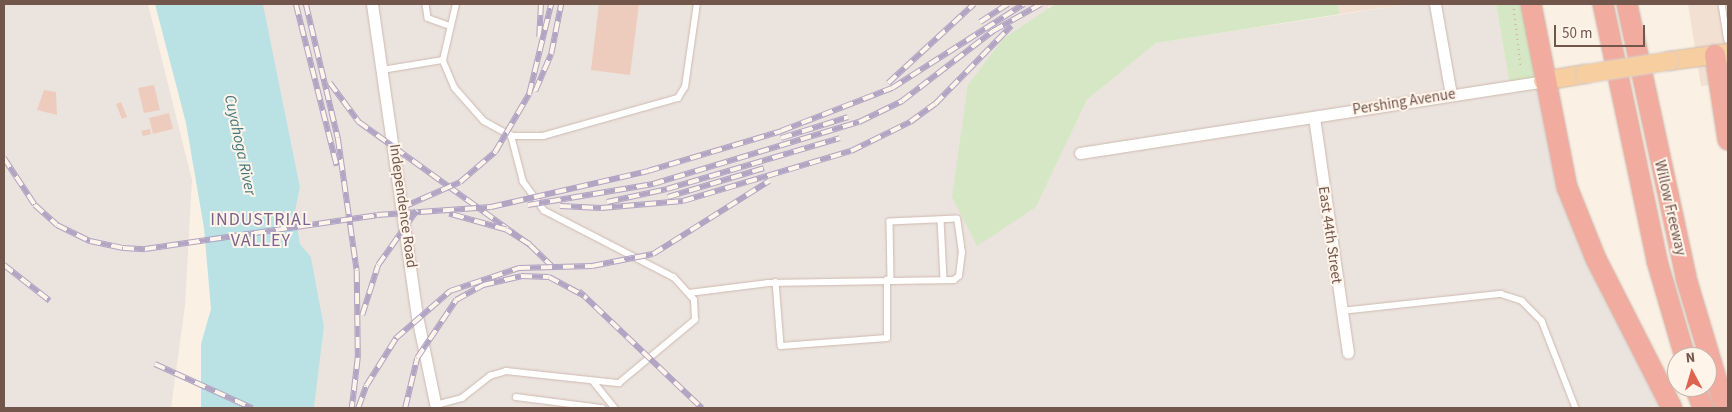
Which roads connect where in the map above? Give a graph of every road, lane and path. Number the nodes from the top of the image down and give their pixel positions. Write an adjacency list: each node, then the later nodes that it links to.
1 (372, 4): 16 (street, Independence Road)
2 (426, 4): 11 (lane)
3 (456, 4): 11 (lane)
4 (697, 4): 20 (lane)
5 (1435, 4): 18 (street)
6 (1513, 4): 15 (path)
7 (1531, 4): 17 (highway)
8 (1603, 4): 29 (highway, Willow Freeway)
9 (1627, 4): 38 (highway, Willow Freeway)
10 (1722, 4): 12 (lane)
11 (447, 26): 14 (lane)
12 (1728, 40)
13 (1721, 54): 17 (main road, Pershing Avenue, bridge); 21 (highway)
14 (443, 60): 16 (lane); 20 (lane)
15 (1521, 68)
16 (382, 70): 33 (street, Independence Road)
17 (1543, 80): 18 (street, Pershing Avenue); 37 (highway)
18 (1451, 95): 19 (street, Pershing Avenue)
19 (1314, 117): 22 (street, Pershing Avenue); 28 (street, East 44th Street)
20 (511, 136): 27 (lane)
21 (1728, 140)
22 (1080, 153)
23 (941, 220): 24 (lane); 25 (lane); 25 (lane)
24 (889, 280): 25 (lane); 26 (lane); 26 (lane)
25 (944, 280)
26 (776, 282): 27 (lane)
27 (689, 293): 31 (lane)
28 (1341, 311): 30 (street, East 44th Street); 36 (lane)
29 (1682, 347)
30 (1348, 353)
31 (593, 381): 33 (lane); 35 (lane)
32 (516, 397): 34 (lane)
33 (436, 407)
34 (602, 408)
35 (615, 408)
36 (1576, 408)
37 (1672, 408)
38 (1725, 408)

